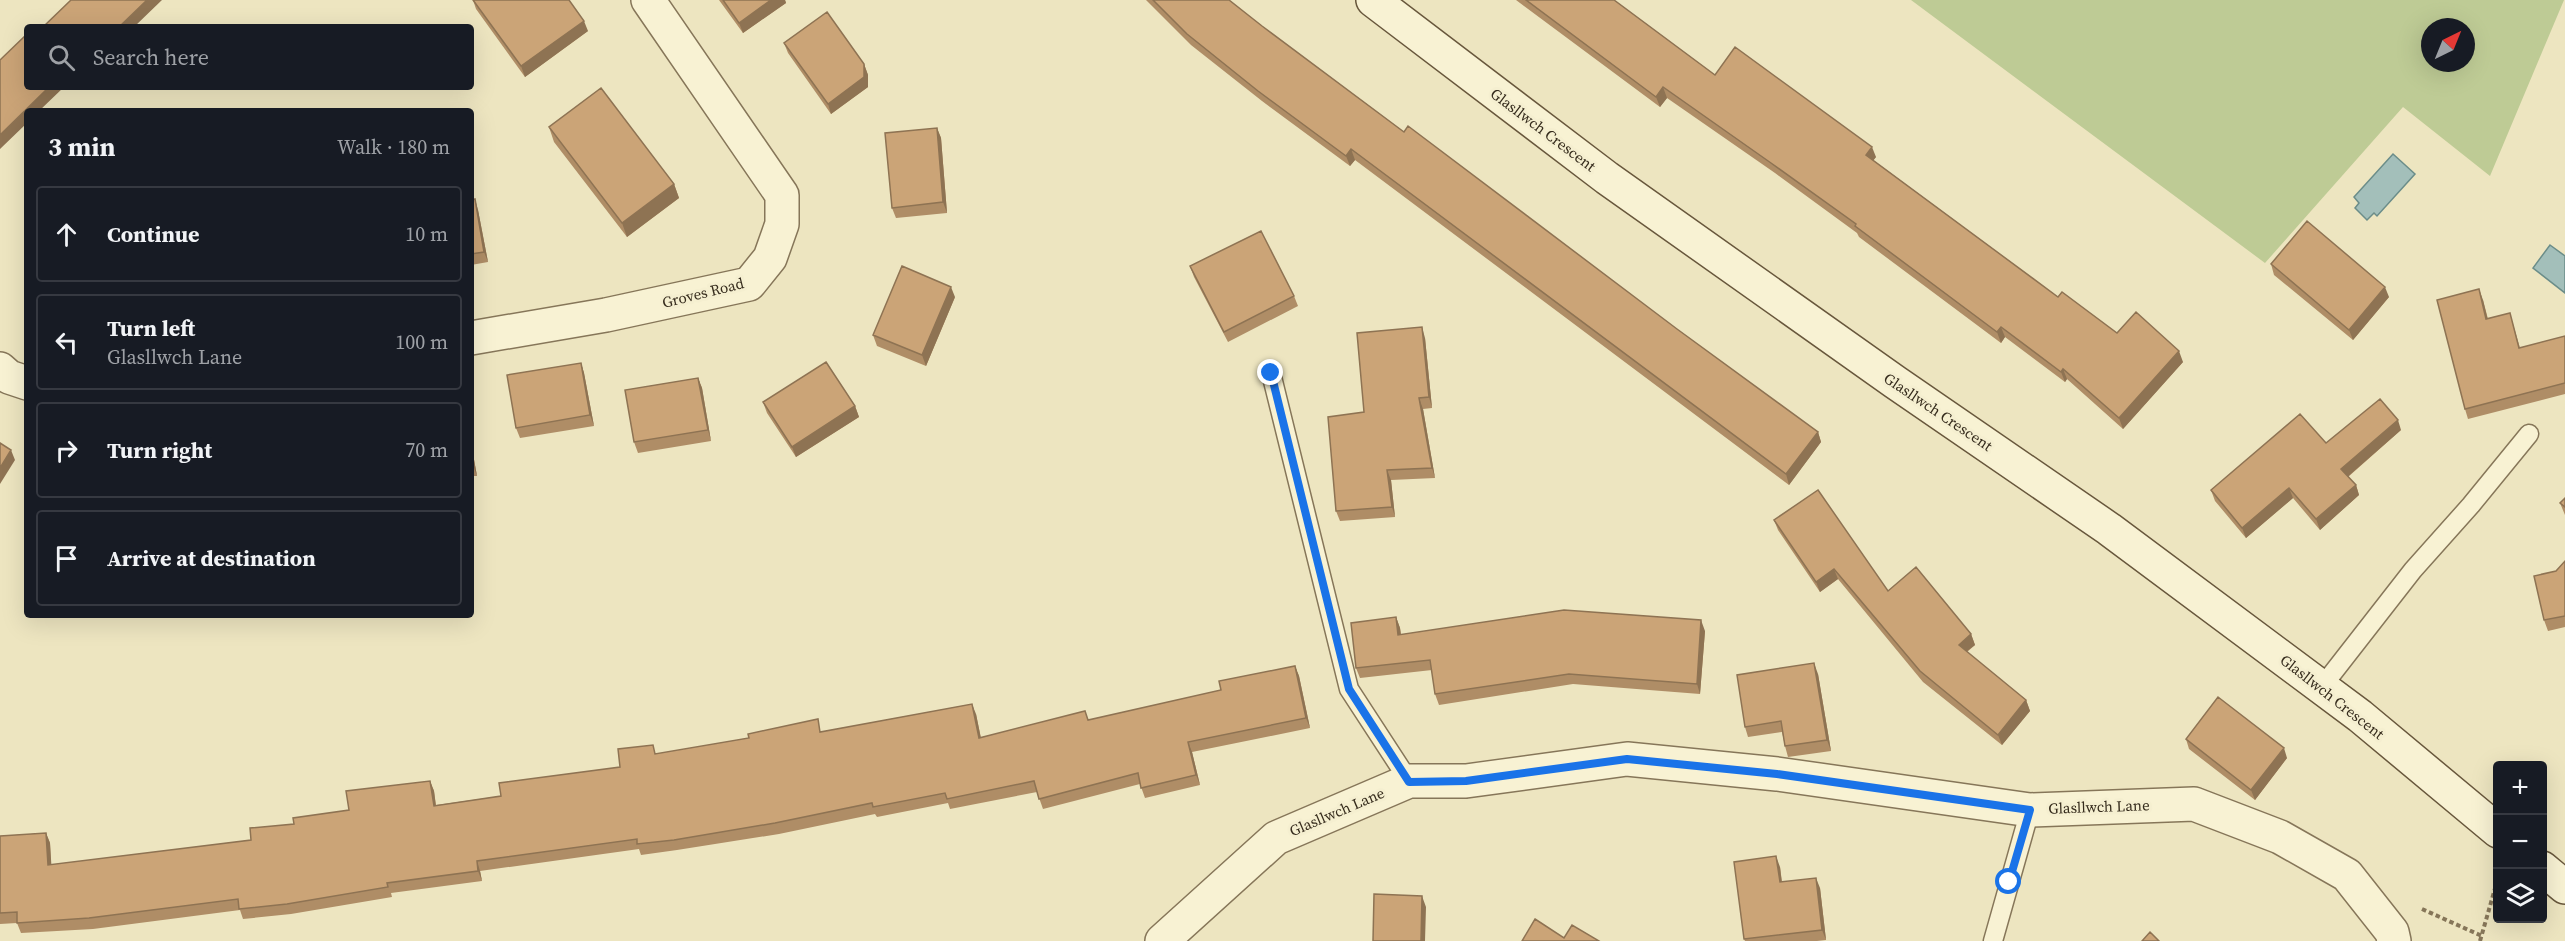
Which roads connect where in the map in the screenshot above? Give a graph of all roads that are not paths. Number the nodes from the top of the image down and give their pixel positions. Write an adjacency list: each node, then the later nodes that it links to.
1 (648, 0): 3 (street, Groves Road)
2 (1373, 0): 8 (street, Glasllwch Crescent)
3 (474, 337)
4 (0, 369): 6 (street)
5 (1271, 373): 9 (lane)
6 (24, 382)
7 (2529, 434): 8 (lane)
8 (2321, 688): 11 (street, Glasllwch Crescent)
9 (1409, 782): 10 (street, Glasllwch Lane); 14 (street, Glasllwch Lane)
10 (2030, 810): 15 (lane); 16 (street, Glasllwch Lane)
11 (2493, 827)
12 (2543, 869): 13 (street)
13 (2565, 887)
14 (1162, 941)
15 (1993, 941)
16 (2394, 941)

